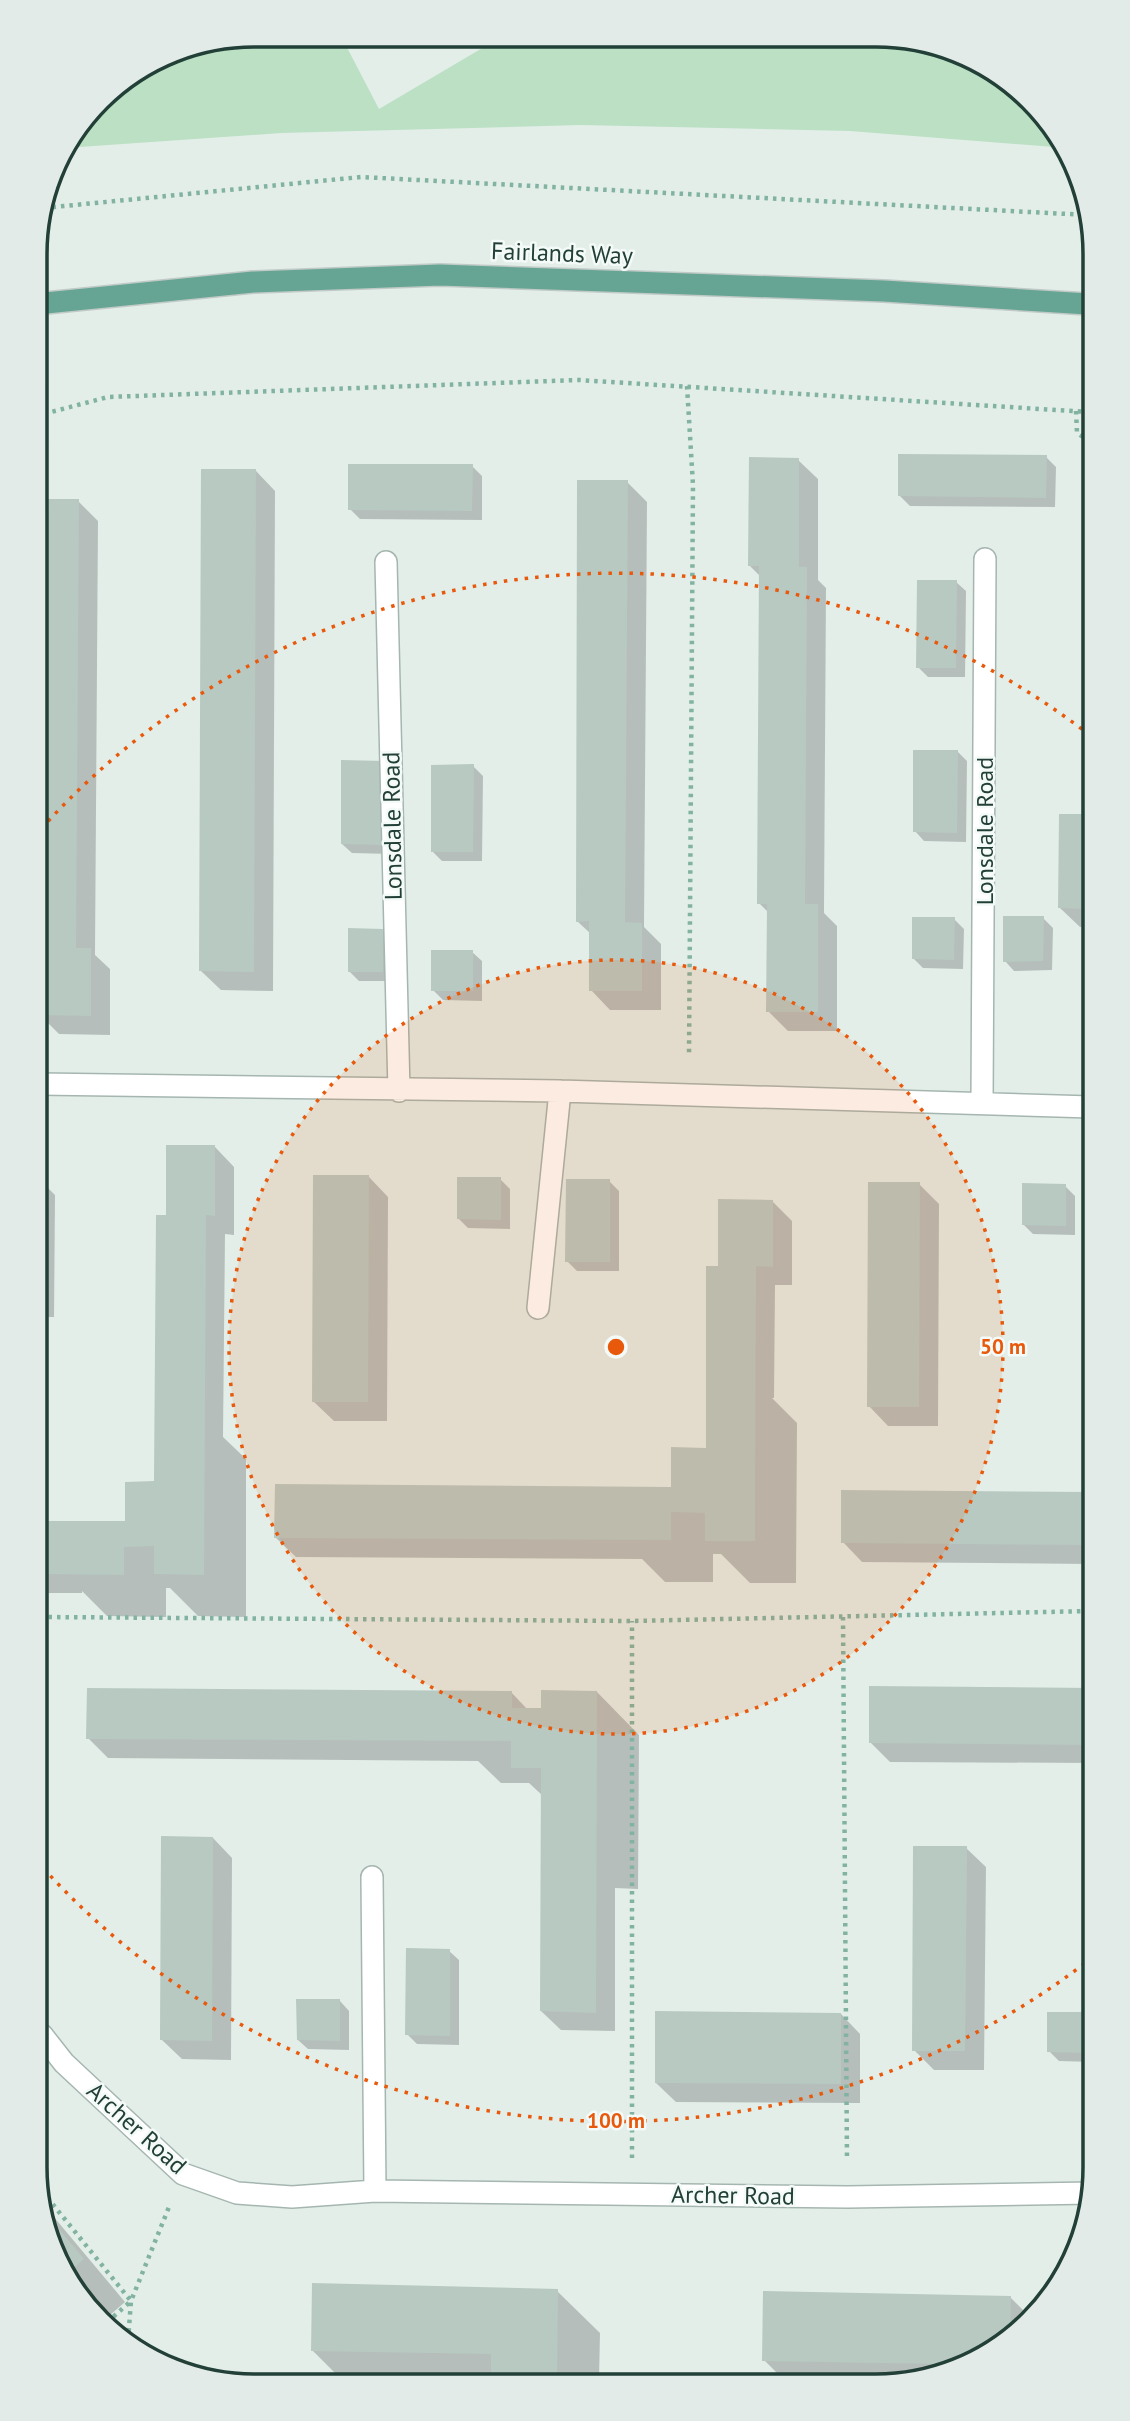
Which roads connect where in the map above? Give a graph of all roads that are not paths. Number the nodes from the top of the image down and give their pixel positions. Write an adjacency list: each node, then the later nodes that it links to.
1 (48, 303): 2 (main road, Fairlands Way)
2 (1083, 304)
3 (985, 559): 8 (street, Lonsdale Road)
4 (386, 562): 6 (street, Lonsdale Road)
5 (48, 1084): 6 (street)
6 (398, 1091): 7 (street)
7 (560, 1091): 8 (street); 10 (street)
8 (982, 1103): 9 (street)
9 (1083, 1107)
10 (538, 1308)
11 (372, 1877): 13 (street)
12 (47, 2041): 13 (street, Archer Road)
13 (375, 2191): 14 (street, Archer Road)
14 (1081, 2193)

